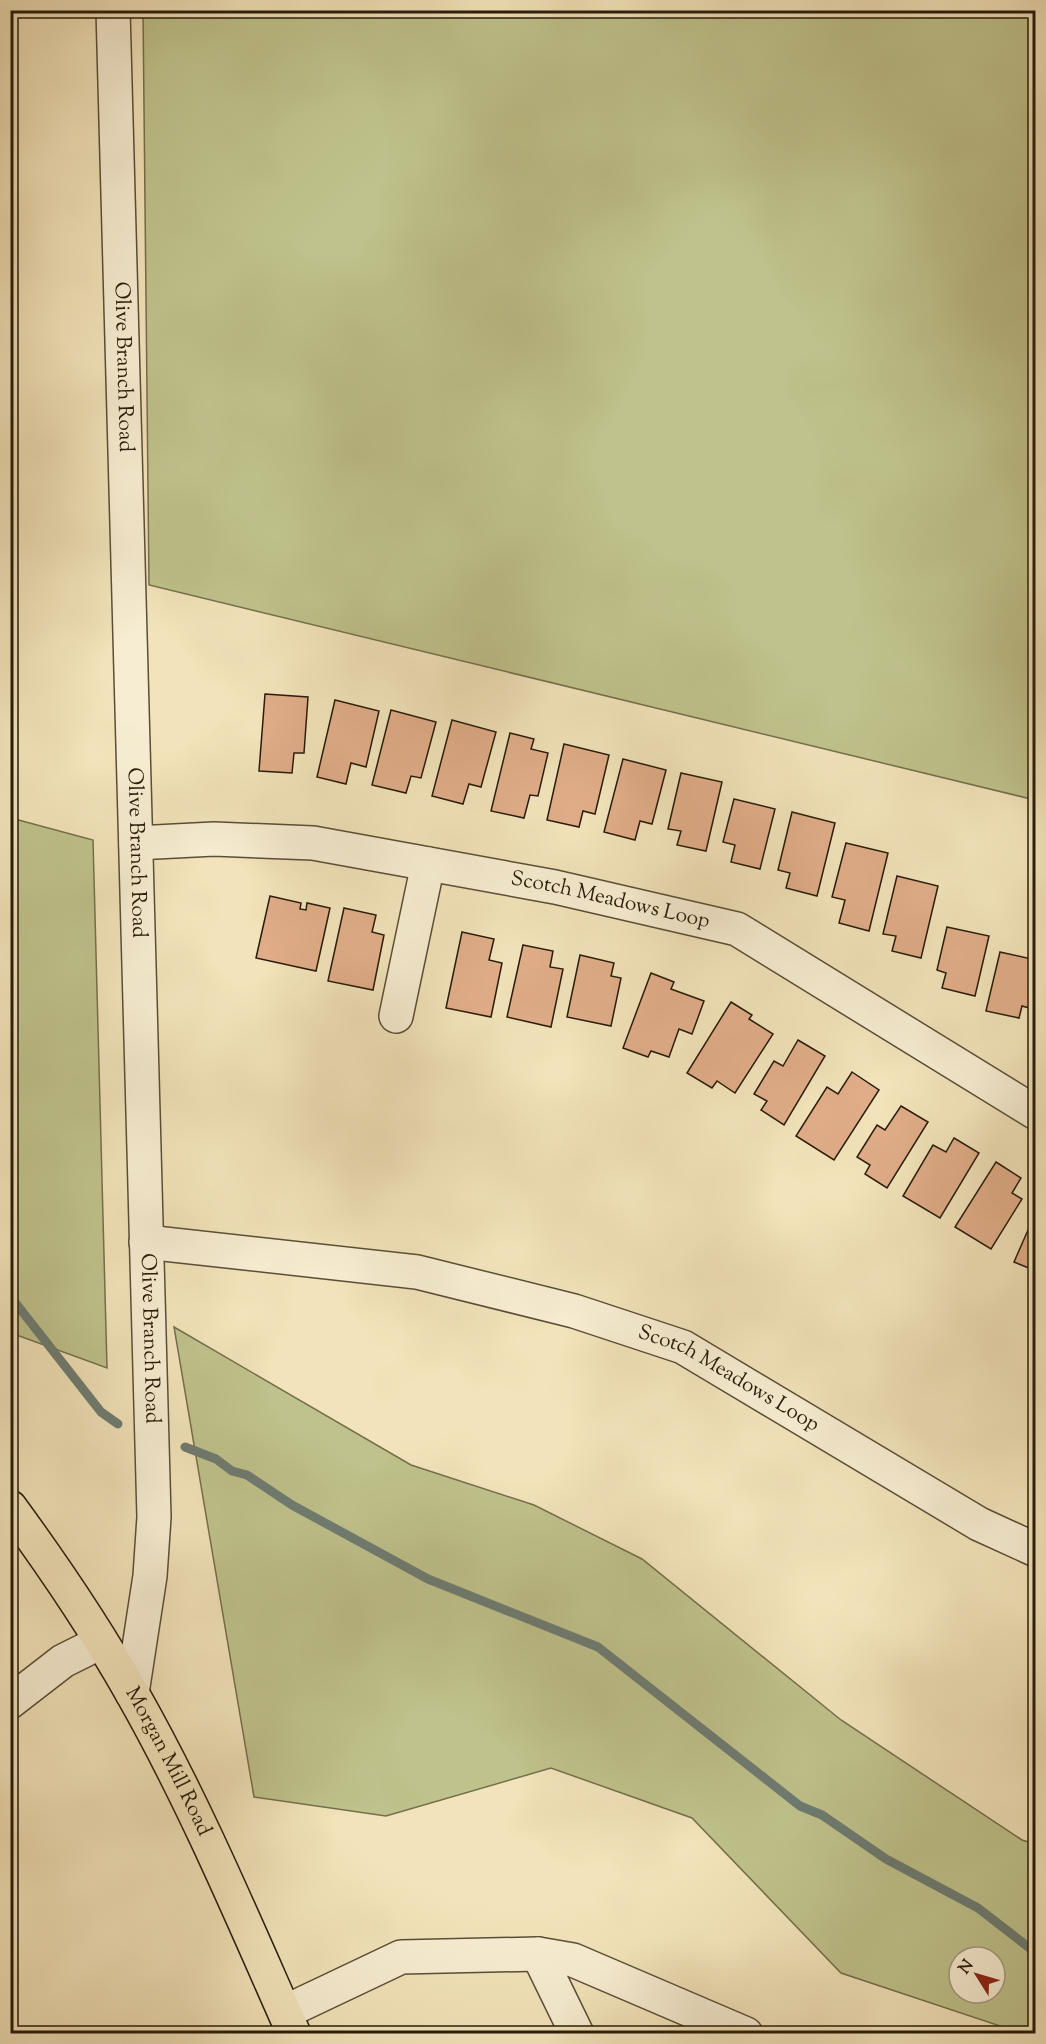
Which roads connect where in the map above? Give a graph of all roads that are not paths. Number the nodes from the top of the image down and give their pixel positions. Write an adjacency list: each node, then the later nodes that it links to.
1 (113, 10): 2 (street, Olive Branch Road)
2 (136, 843): 3 (street, Scotch Meadows Loop); 6 (street, Olive Branch Road)
3 (428, 864): 4 (street); 5 (street, Scotch Meadows Loop)
4 (396, 1016)
5 (1035, 1113)
6 (146, 1242): 8 (street, Scotch Meadows Loop); 10 (street, Olive Branch Road)
7 (10, 1507): 9 (main road, Morgan Mill Road)
8 (1035, 1550)
9 (101, 1642): 10 (main road, Morgan Mill Road); 11 (street)
10 (132, 1693): 13 (main road, Morgan Mill Road)
11 (10, 1702)
12 (538, 1954): 13 (street); 14 (street); 15 (street)
13 (290, 2023)
14 (577, 2034)
15 (746, 2034)

